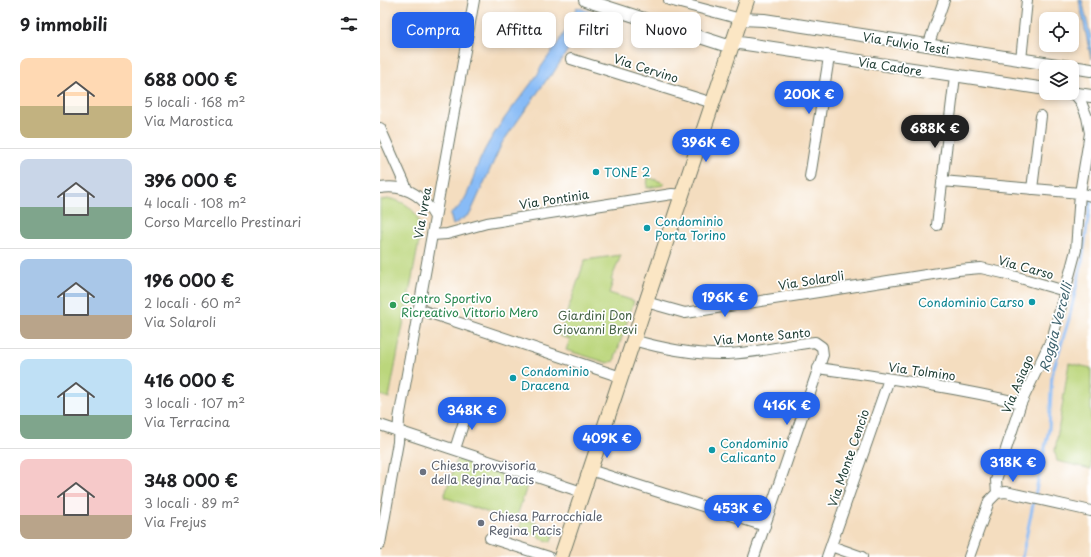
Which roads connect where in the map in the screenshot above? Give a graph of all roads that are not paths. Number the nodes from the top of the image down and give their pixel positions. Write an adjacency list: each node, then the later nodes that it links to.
1 (474, 0): 31 (street, Via Ivrea)
2 (669, 0): 7 (street)
3 (747, 0): 7 (main road)
4 (944, 0): 9 (street)
5 (1027, 0): 12 (street)
6 (590, 2): 8 (street, Via Cadore)
7 (741, 19): 8 (main road); 9 (street, Via Fulvio Testi)
8 (732, 45): 10 (street, Via Cadore); 21 (main road)
9 (928, 46): 12 (street, Via Fulvio Testi)
10 (829, 57): 16 (street, Via Cadore); 24 (street)
11 (572, 59): 21 (street, Via Cervino)
12 (1020, 60): 13 (street, Via Fulvio Testi)
13 (1039, 63)
14 (1079, 68): 15 (street, Via Fulvio Testi)
15 (1091, 70)
16 (955, 76): 17 (street, Via Cadore); 25 (street)
17 (1039, 88)
18 (1079, 94): 19 (street)
19 (1091, 96)
20 (1079, 100): 30 (street, Via Asiago)
21 (712, 103): 29 (main road)
22 (1042, 116): 28 (street)
23 (380, 128): 27 (street)
24 (810, 177)
25 (942, 181): 28 (street); 32 (street)
26 (380, 188): 27 (street)
27 (407, 189): 31 (street)
28 (1032, 189): 30 (street)
29 (682, 195): 33 (street, Via Pontinia); 36 (main road)
30 (1086, 195): 35 (street, Via Asiago)
31 (435, 217): 33 (street, Via Ivrea)
32 (938, 225)
33 (432, 235): 37 (street, Via Ivrea)
34 (981, 268): 35 (street, Via Carso); 36 (street, Via Solaroli)
35 (1065, 291): 42 (street, Via Asiago)
36 (646, 302): 38 (main road)
37 (418, 309): 40 (street); 45 (street, Via Ivrea)
38 (633, 340): 39 (street, Via Monte Santo); 40 (main road)
39 (818, 368): 41 (street, Via Tolmino); 51 (street)
40 (621, 377): 47 (main road)
41 (889, 379): 42 (street, Via Tolmino); 54 (street, Via Monte Cencio)
42 (1021, 403): 49 (street, Via Asiago)
43 (469, 406): 46 (street)
44 (380, 425): 45 (street)
45 (398, 432): 46 (street); 53 (street, Via Ivrea)
46 (455, 449): 48 (street)
47 (590, 470): 48 (main road); 51 (street)
48 (582, 492): 56 (main road)
49 (997, 493): 50 (street); 60 (street)
50 (1091, 511)
51 (765, 526): 57 (street)
52 (490, 538): 55 (street)
53 (380, 544)
54 (831, 546): 58 (street, Via Monte Cencio); 59 (street)
55 (549, 557)
56 (561, 557)
57 (754, 557)
58 (827, 557)
59 (862, 557)
60 (969, 557)

